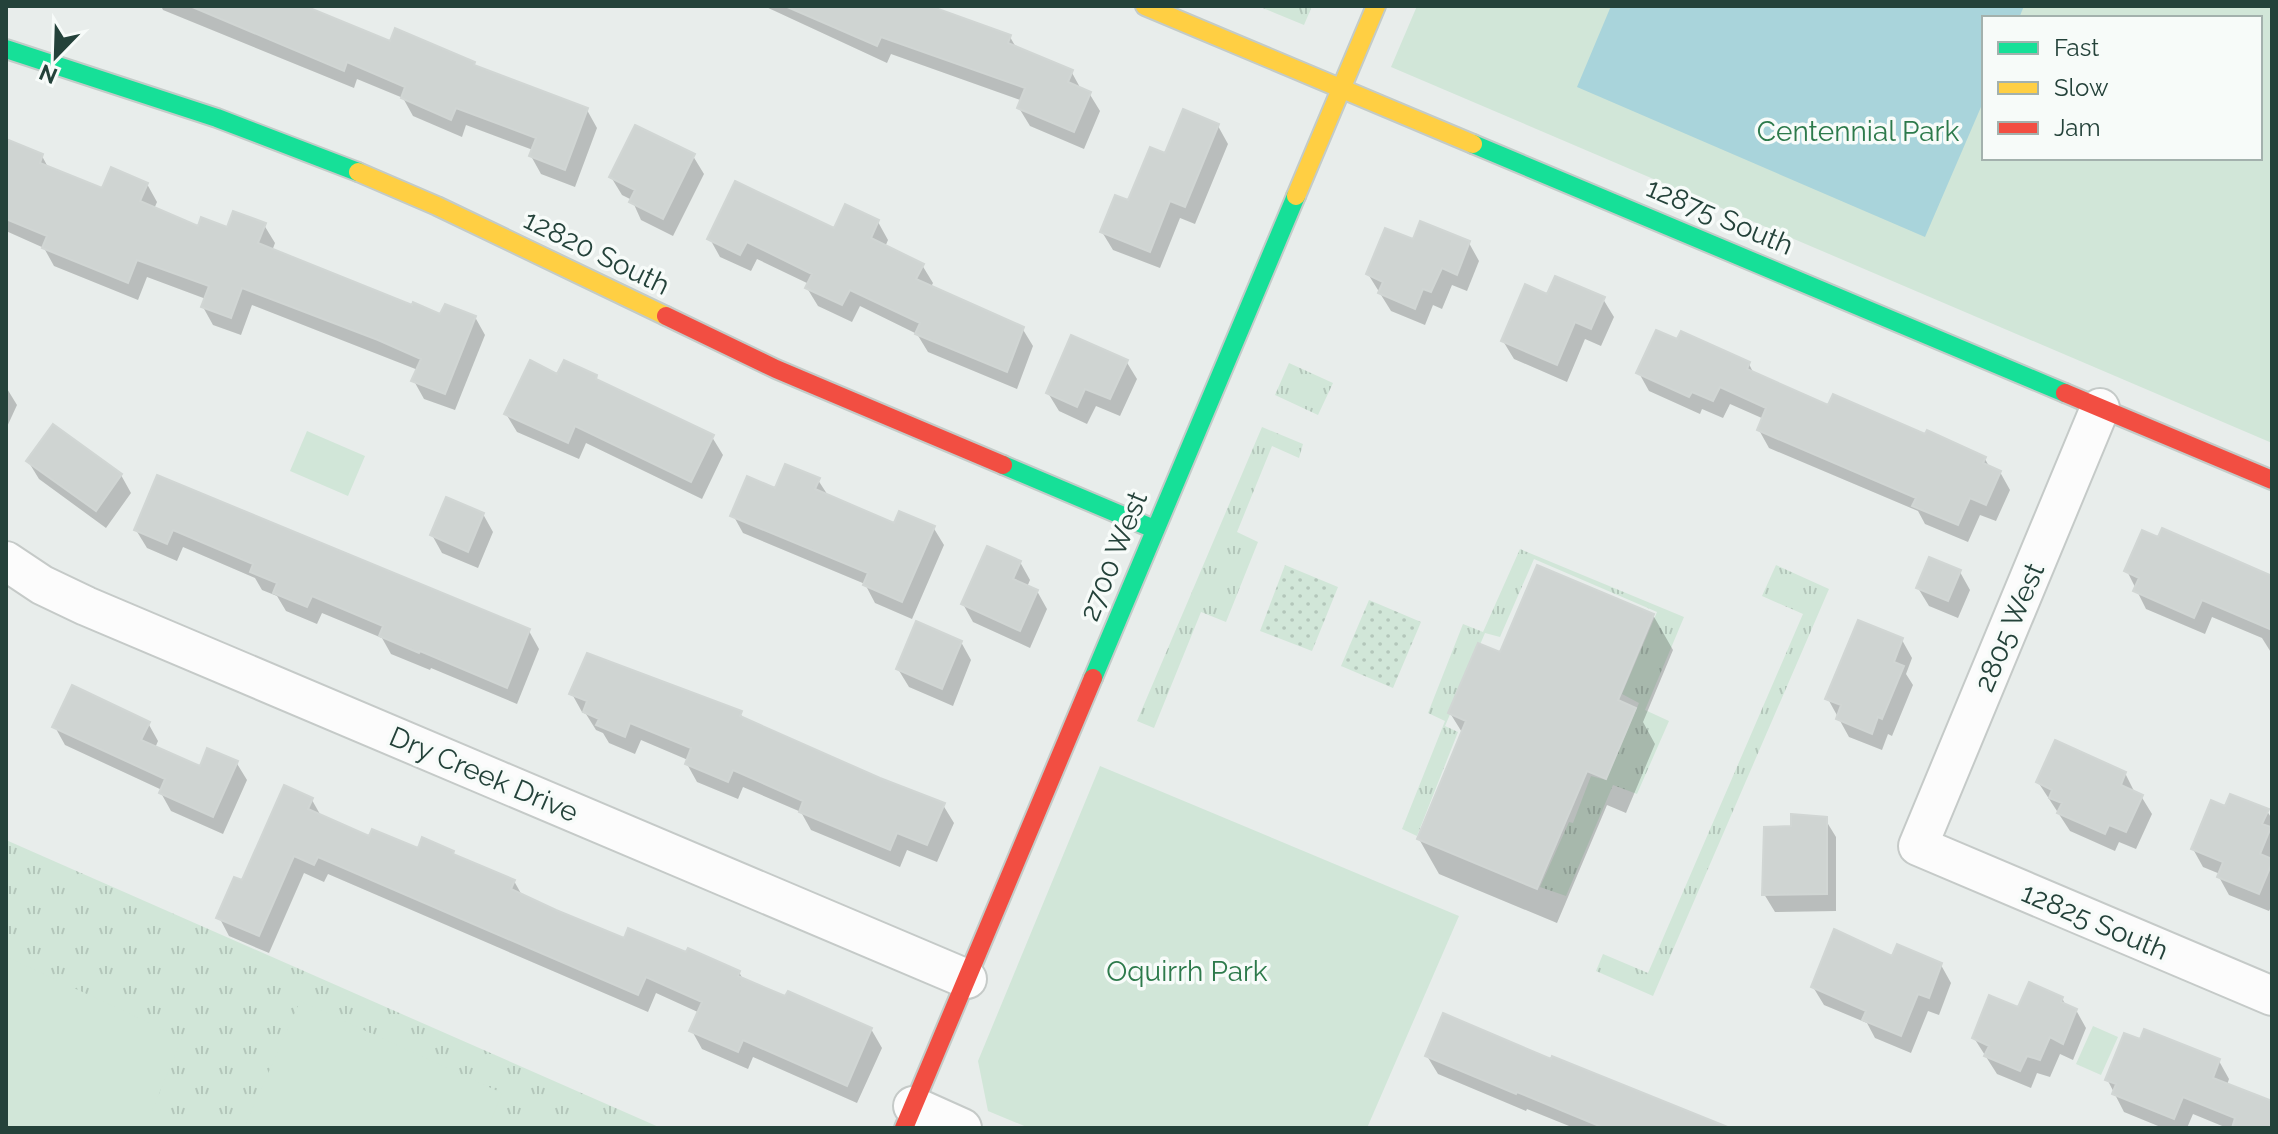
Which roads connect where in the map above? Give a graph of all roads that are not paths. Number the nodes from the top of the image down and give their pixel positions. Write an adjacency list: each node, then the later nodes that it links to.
1 (1145, 6): 4 (street, 12875 South)
2 (1376, 6): 4 (street, 2700 West)
3 (6, 49): 7 (street, 12820 South)
4 (1341, 89): 5 (street, 12875 South); 7 (street, 2700 West)
5 (2100, 408): 6 (street, 12875 South); 9 (street, 2805 West)
6 (2272, 480)
7 (1154, 529): 10 (street, 2700 West)
8 (6, 561): 10 (street, Dry Creek Drive)
9 (1918, 846): 11 (street, 12825 South)
10 (967, 979): 12 (street, 2700 West)
11 (2272, 996)
12 (908, 1117): 13 (street)
13 (962, 1128)

